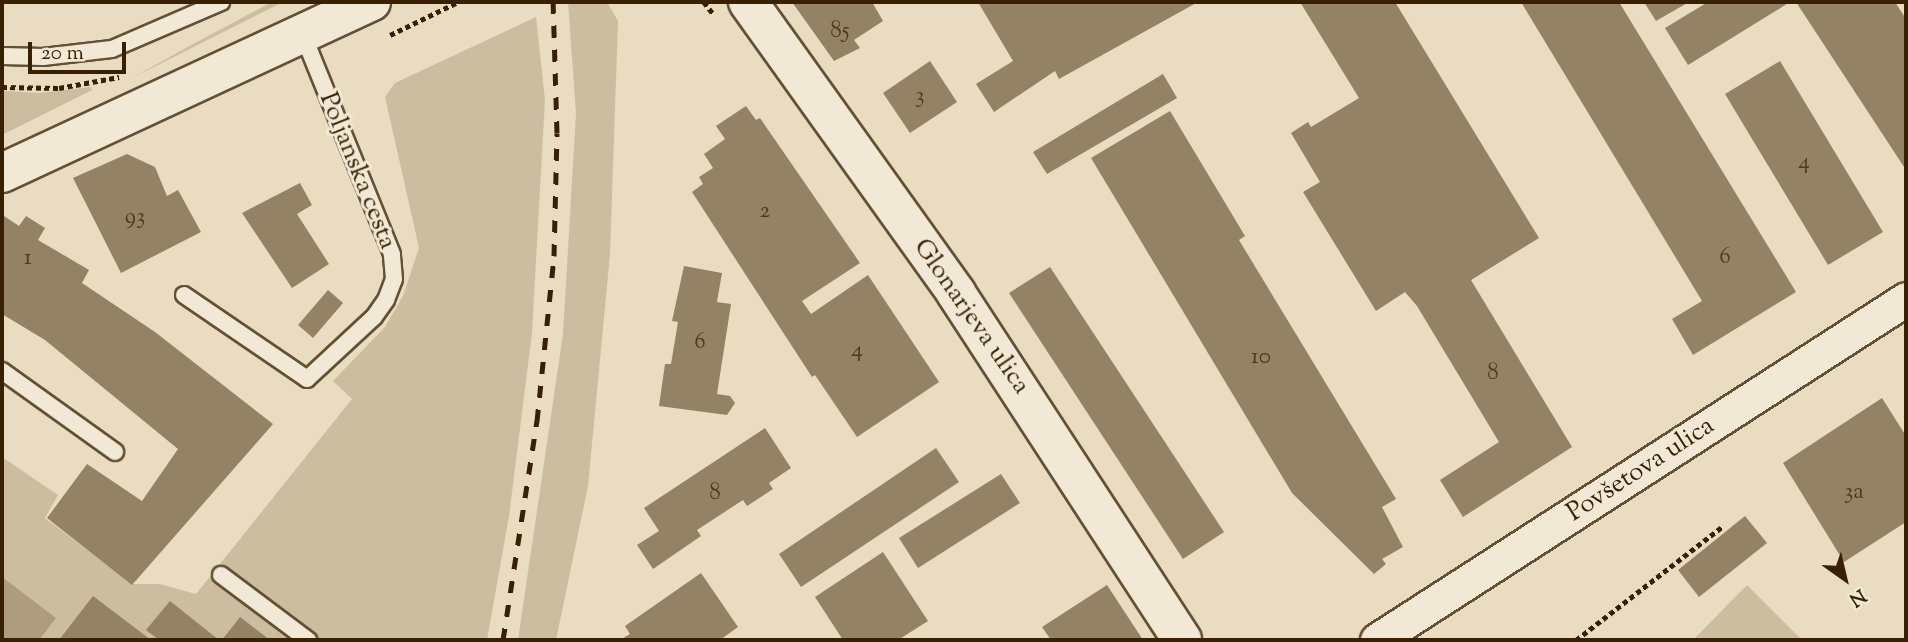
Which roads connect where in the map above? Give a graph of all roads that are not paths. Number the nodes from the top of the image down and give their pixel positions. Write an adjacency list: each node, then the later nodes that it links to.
1 (221, 2): 5 (lane)
2 (371, 2): 4 (street)
3 (748, 2): 13 (street, Glonarjeva ulica)
4 (303, 35): 6 (street); 7 (lane, Poljanska cesta)
5 (2, 55)
6 (2, 173)
7 (184, 295)
8 (1906, 299): 14 (street, Povšetova ulica)
9 (2, 371): 10 (lane)
10 (115, 452)
11 (221, 575): 12 (lane)
12 (308, 640)
13 (1182, 640)
14 (1377, 640)

